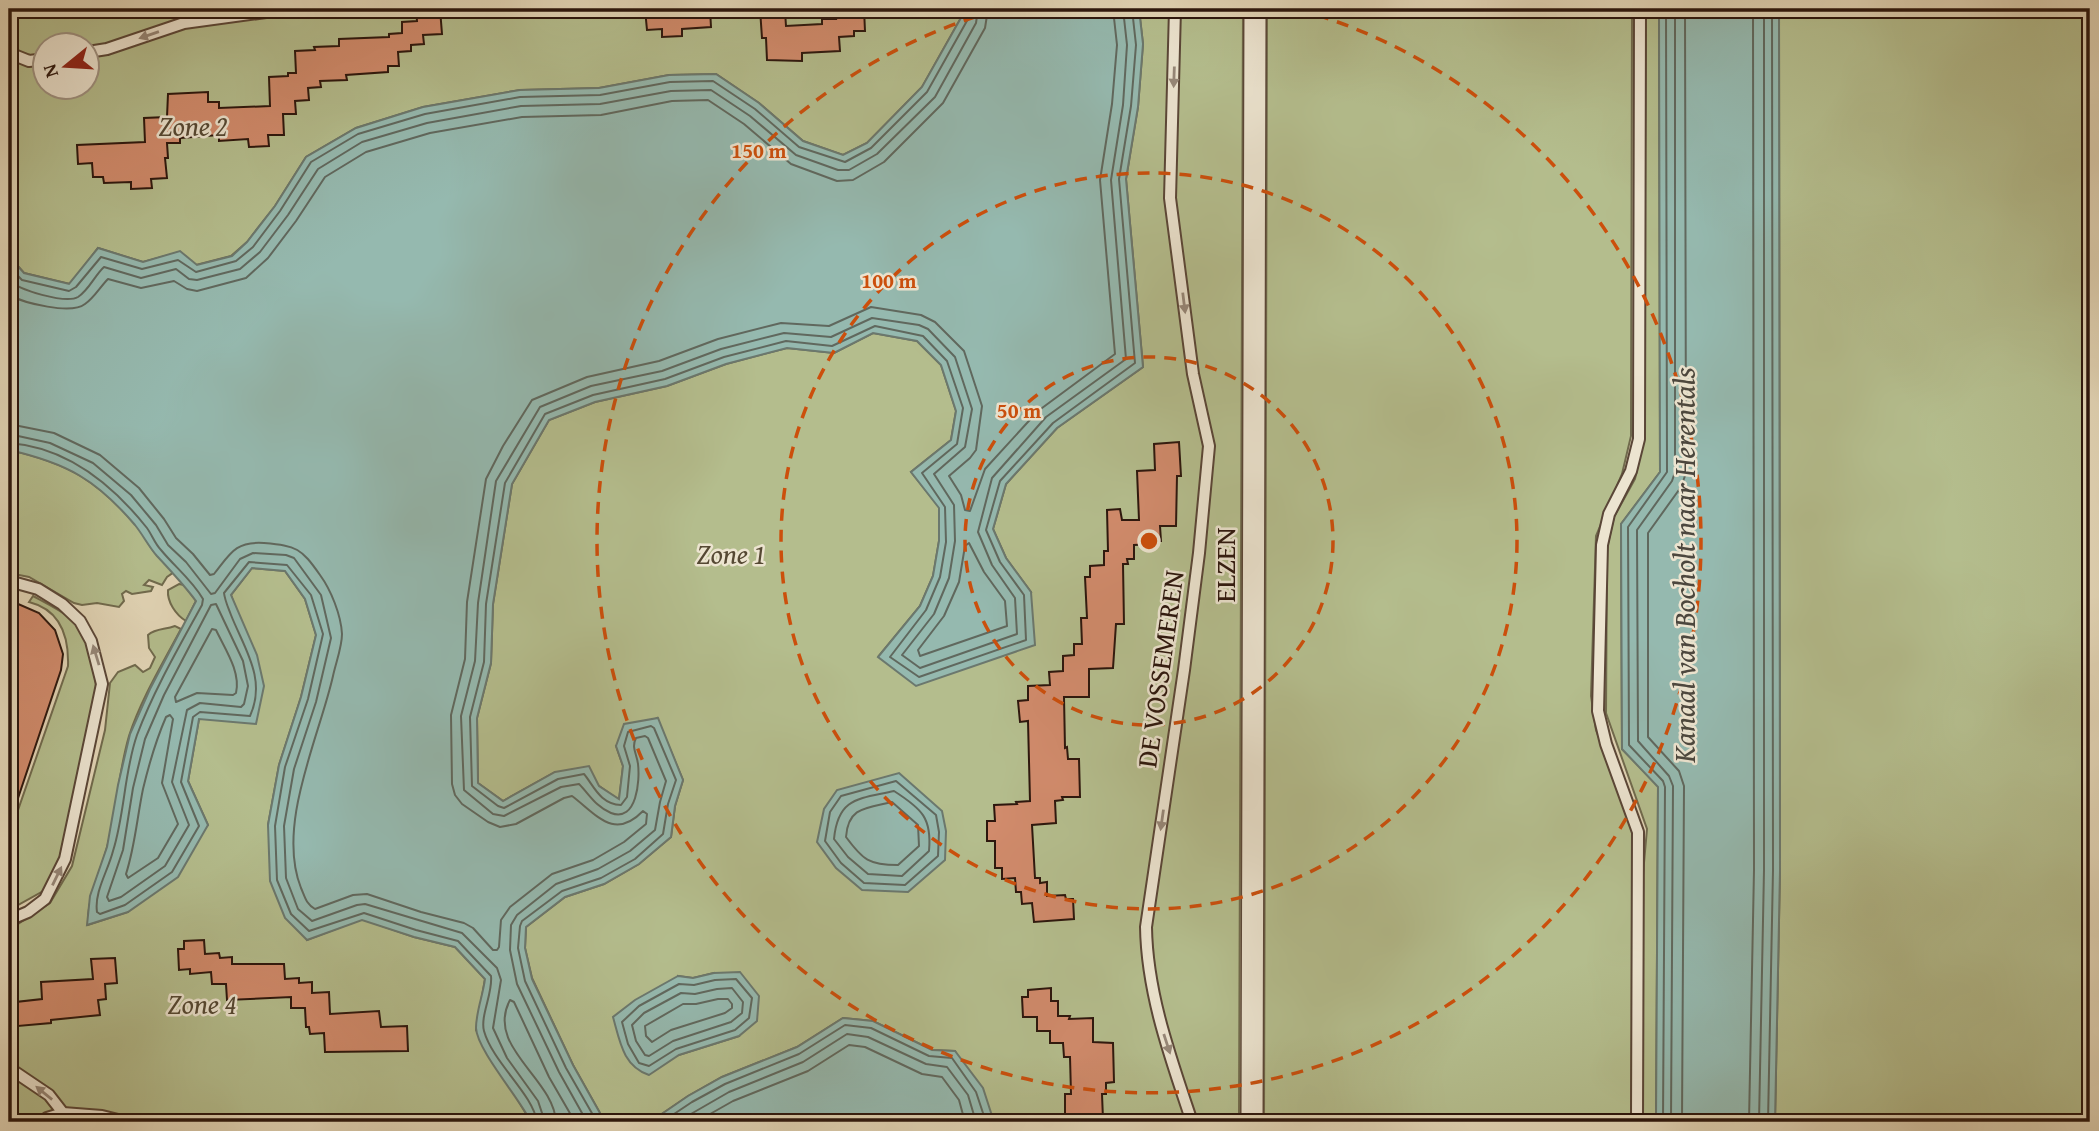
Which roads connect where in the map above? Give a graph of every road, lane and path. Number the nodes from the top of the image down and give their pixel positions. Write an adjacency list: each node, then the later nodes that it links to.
1 (288, 9): 5 (lane, one-way to 5)
2 (1175, 9): 14 (lane, DE VOSSEMEREN, one-way to 14)
3 (1255, 9): 15 (street, ELZEN)
4 (1640, 9): 16 (lane)
5 (102, 50)
6 (9, 54): 7 (lane)
7 (32, 61)
8 (9, 580): 9 (lane, one-way to 8)
9 (9, 920)
10 (9, 1068): 11 (lane, one-way to 10)
11 (63, 1113): 12 (lane); 13 (lane)
12 (42, 1122)
13 (126, 1122)
14 (1192, 1122)
15 (1252, 1122)
16 (1637, 1122)

